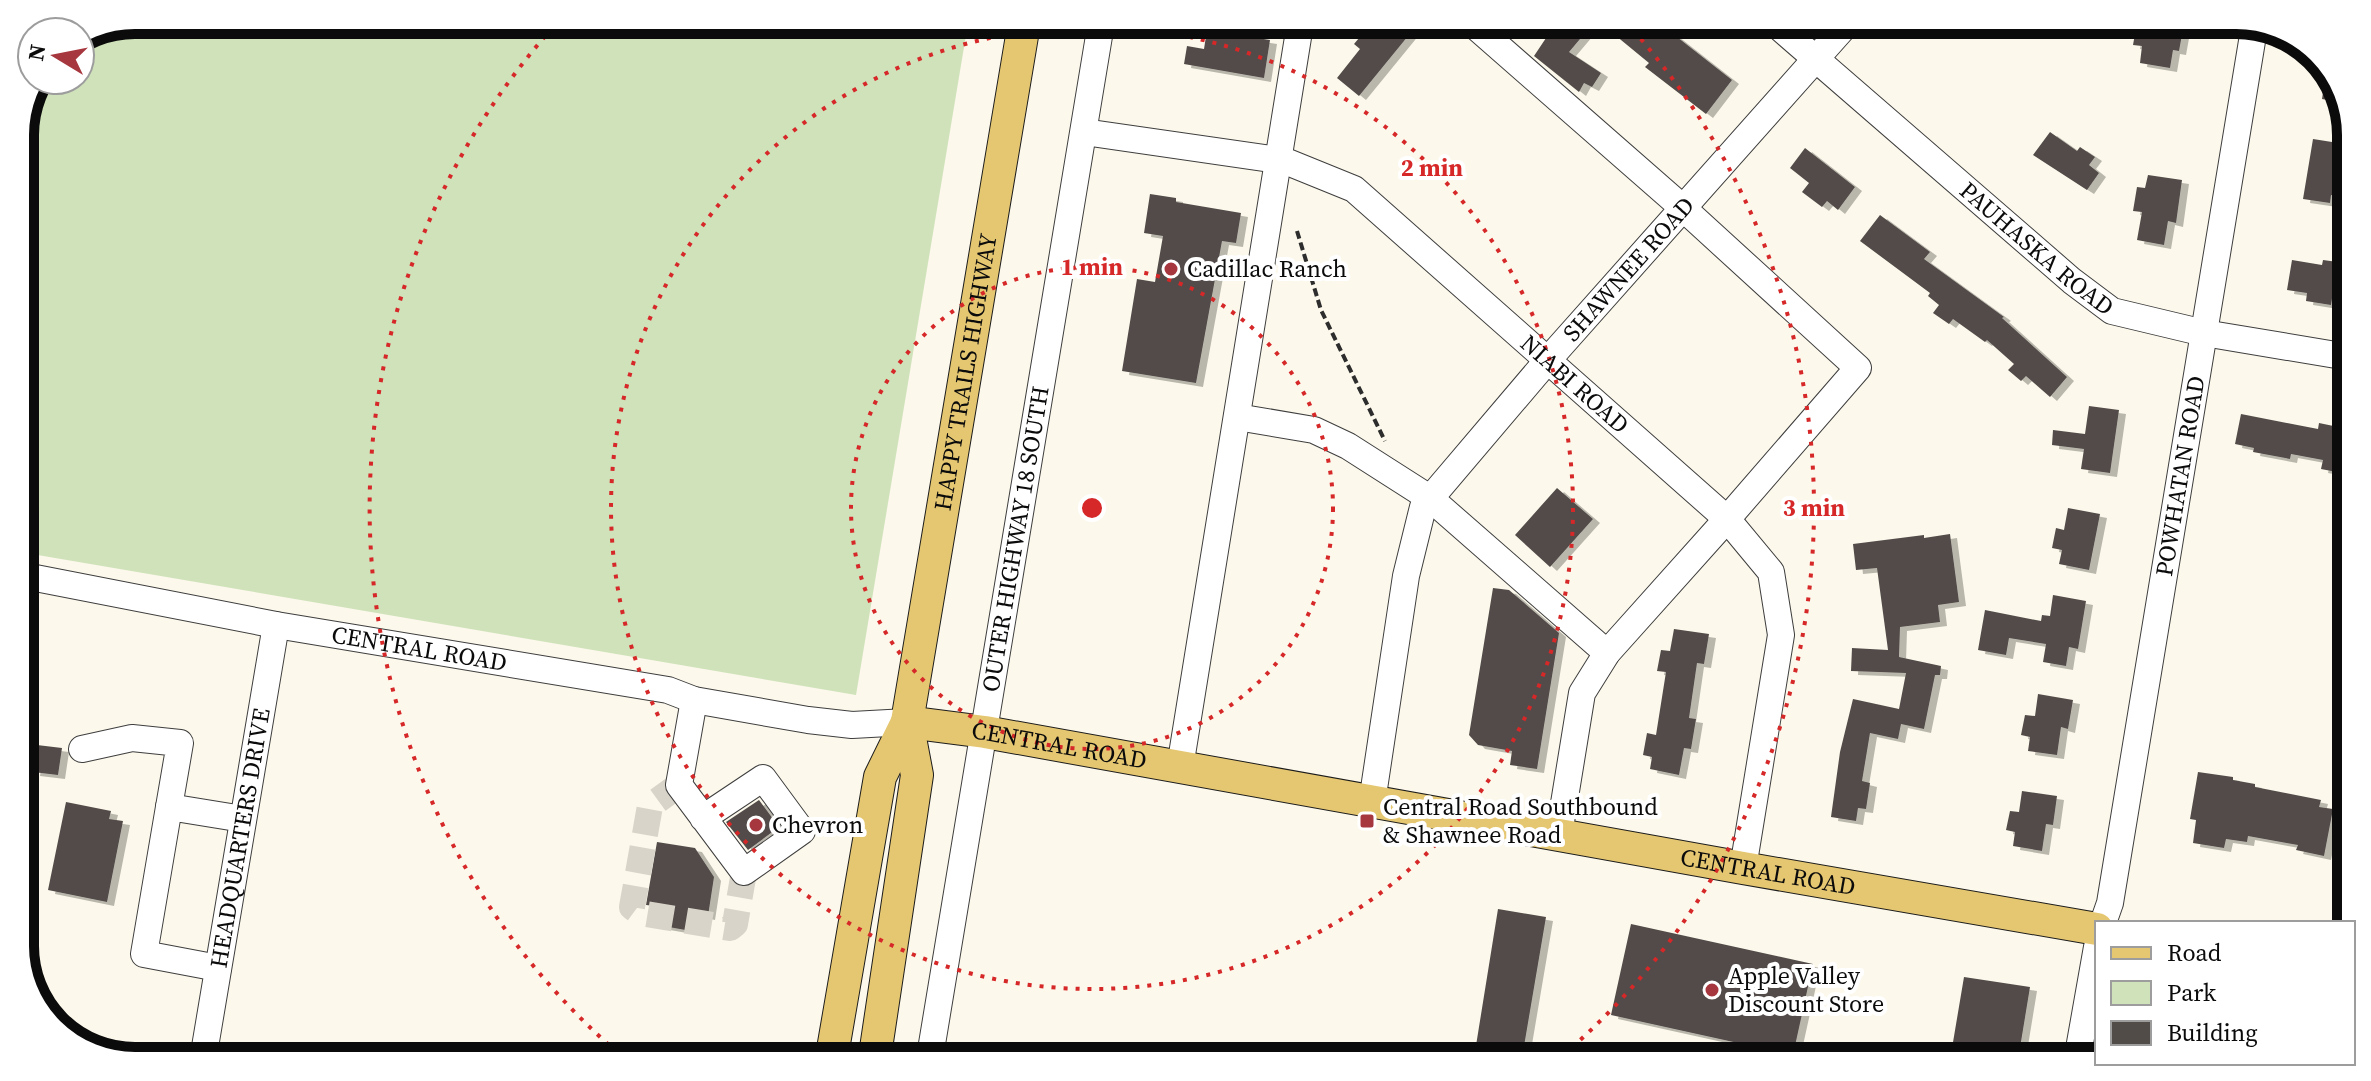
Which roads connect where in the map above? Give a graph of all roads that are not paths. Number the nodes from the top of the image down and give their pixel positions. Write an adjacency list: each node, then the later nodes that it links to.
1 (1022, 34): 22 (main road, HAPPY TRAILS HIGHWAY)
2 (1099, 34): 9 (street, OUTER HIGHWAY 18 SOUTH)
3 (1299, 34): 10 (street)
4 (1484, 34): 11 (street)
5 (1787, 34): 8 (street, PAUHASKA ROAD)
6 (1838, 34): 8 (street, SHAWNEE ROAD)
7 (2253, 36): 12 (street, POWHATAN ROAD)
8 (1817, 61): 11 (street, SHAWNEE ROAD); 12 (street, PAUHASKA ROAD)
9 (1084, 132): 10 (street, NIABI ROAD); 23 (street, OUTER HIGHWAY 18 SOUTH)
10 (1278, 160): 14 (street, NIABI ROAD); 15 (street)
11 (1684, 209): 14 (street, SHAWNEE ROAD); 17 (street)
12 (2204, 333): 13 (street, PAUHASKA ROAD); 32 (street, POWHATAN ROAD)
13 (2337, 355)
14 (1547, 361): 16 (street, SHAWNEE ROAD); 17 (street, NIABI ROAD)
15 (1237, 417): 16 (street); 25 (street)
16 (1431, 499): 20 (street); 26 (street, SHAWNEE ROAD)
17 (1727, 519): 20 (street); 31 (street, NIABI ROAD)
18 (34, 578): 19 (street, CENTRAL ROAD)
19 (276, 625): 21 (street, CENTRAL ROAD); 29 (street, HEADQUARTERS DRIVE)
20 (1607, 653): 30 (street)
21 (694, 700): 22 (street, CENTRAL ROAD); 28 (street)
22 (907, 722): 23 (main road, CENTRAL ROAD); 37 (main road, HAPPY TRAILS HIGHWAY); 38 (main road, HAPPY TRAILS HIGHWAY)
23 (985, 732): 25 (main road, CENTRAL ROAD); 39 (street, OUTER HIGHWAY 18 SOUTH)
24 (82, 749): 27 (street)
25 (1180, 767): 26 (main road, CENTRAL ROAD)
26 (1372, 802): 30 (main road, CENTRAL ROAD)
27 (169, 807): 29 (street); 35 (street)
28 (703, 818)
29 (243, 819): 35 (street, HEADQUARTERS DRIVE)
30 (1559, 834): 31 (main road, CENTRAL ROAD)
31 (1743, 868): 33 (main road, CENTRAL ROAD)
32 (2104, 921)
33 (2095, 929)
34 (2095, 958): 40 (street)
35 (218, 968): 36 (street, HEADQUARTERS DRIVE)
36 (205, 1047)
37 (833, 1047)
38 (876, 1047)
39 (932, 1047)
40 (2079, 1047)

